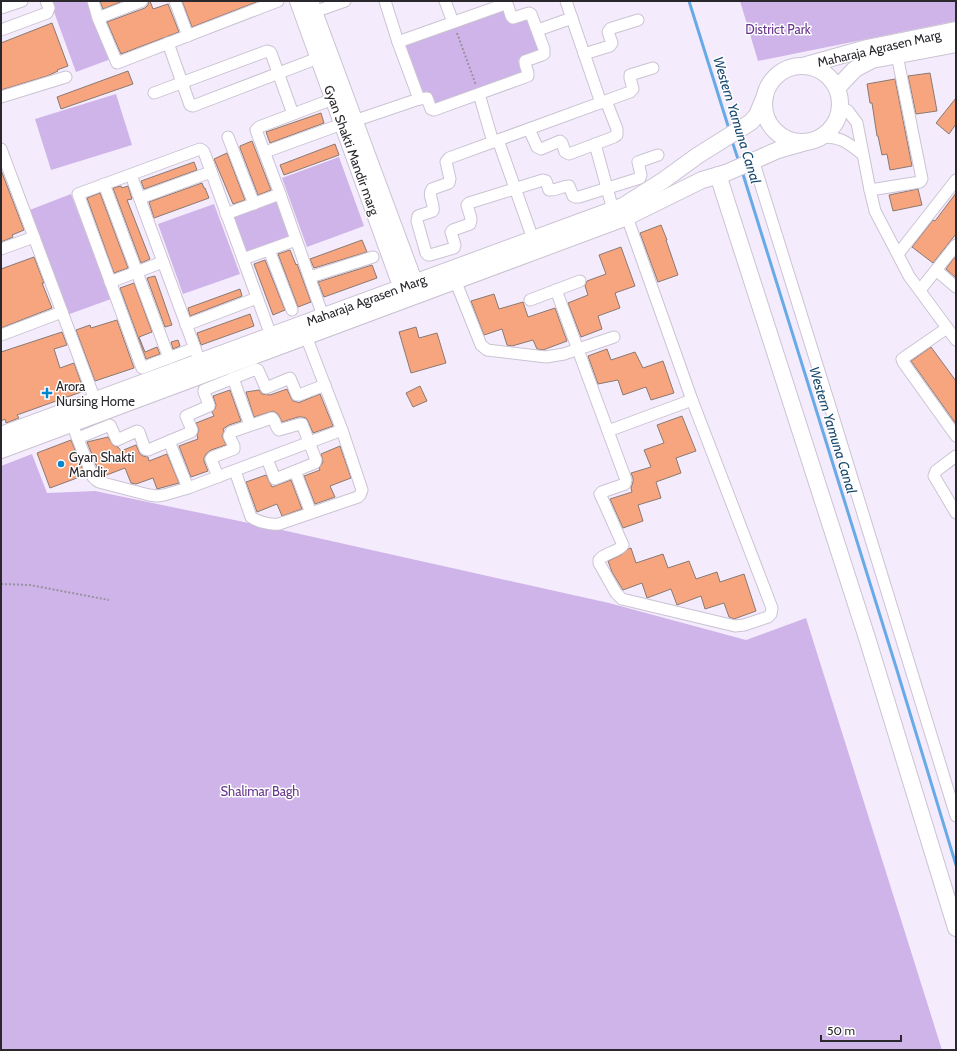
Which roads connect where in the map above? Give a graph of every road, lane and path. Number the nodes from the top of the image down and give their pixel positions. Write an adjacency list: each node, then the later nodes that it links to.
1 (22, 1): 13 (street)
2 (46, 1): 19 (street)
3 (93, 1): 15 (street)
4 (142, 1): 15 (street)
5 (175, 1): 21 (street)
6 (278, 1): 12 (street)
7 (298, 1): 14 (street, Gyan Shakti Mandir marg)
8 (345, 1): 14 (street)
9 (385, 1): 23 (street)
10 (445, 1): 18 (street)
11 (566, 1): 16 (street)
12 (255, 5): 21 (street)
13 (1, 8)
14 (309, 10): 27 (street, Gyan Shakti Mandir marg); 43 (street, Gyan Shakti Mandir marg)
15 (98, 18): 24 (street)
16 (572, 18): 20 (street); 25 (street)
17 (638, 20): 25 (street)
18 (453, 22): 20 (street); 23 (street); 35 (path)
19 (1, 30)
20 (538, 30): 35 (street)
21 (188, 36): 24 (street)
22 (955, 36): 26 (street, Maharaja Agrasen Marg); 28 (street, Maharaja Agrasen Marg)
23 (398, 42): 39 (street)
24 (168, 43): 32 (street)
25 (584, 54): 40 (street)
26 (897, 55): 33 (street, Maharaja Agrasen Marg); 63 (street)
27 (318, 58): 30 (street); 38 (street, Gyan Shakti Mandir marg)
28 (802, 66): 33 (street); 36 (street)
29 (653, 68): 40 (street)
30 (278, 74): 32 (street); 32 (street); 42 (street)
31 (66, 77): 37 (street)
32 (183, 82): 34 (street)
33 (837, 88): 41 (street)
34 (154, 93)
35 (479, 94): 39 (street); 47 (street)
36 (765, 96): 48 (street); 67 (street, Maharaja Agrasen Marg)
37 (1, 97)
38 (333, 99): 42 (street); 43 (street, Gyan Shakti Mandir marg)
39 (419, 99): 43 (street)
40 (604, 102): 44 (street); 49 (street)
41 (840, 106): 46 (street); 52 (street)
42 (293, 114): 51 (street)
43 (348, 123): 51 (street); 86 (street, Gyan Shakti Mandir marg)
44 (529, 129): 47 (street); 49 (street)
45 (228, 137): 66 (street)
46 (822, 137): 48 (street); 52 (street)
47 (496, 141): 61 (street); 61 (street)
48 (806, 142): 54 (street, Maharaja Agrasen Marg)
49 (595, 144): 62 (street)
50 (1, 149): 56 (street)
51 (265, 152): 64 (street)
52 (862, 154): 63 (street)
53 (658, 155): 62 (street)
54 (753, 160): 57 (street, Maharaja Agrasen Marg); 127 (street)
55 (211, 172): 58 (street); 65 (street); 68 (street)
56 (5, 173): 69 (street)
57 (722, 174): 67 (street, Maharaja Agrasen Marg); 128 (street)
58 (131, 175): 60 (street); 65 (street)
59 (956, 180): 75 (street)
60 (104, 184): 80 (street); 84 (street)
61 (515, 188): 62 (street); 70 (street)
62 (607, 188): 67 (street)
63 (870, 190): 75 (street)
64 (280, 194): 66 (street); 71 (street)
65 (140, 198): 78 (street)
66 (254, 204): 68 (street)
67 (620, 213): 70 (street, Maharaja Agrasen Marg); 81 (street, Maharaja Agrasen Marg); 107 (street)
68 (226, 214): 77 (street)
69 (34, 237): 73 (street); 92 (street)
70 (533, 239): 81 (street, Maharaja Agrasen Marg)
71 (296, 240): 74 (street); 82 (street)
72 (956, 245): 79 (street)
73 (1, 249)
74 (269, 250): 77 (street); 91 (street)
75 (898, 254): 88 (street)
76 (373, 257): 82 (street)
77 (243, 259): 89 (street)
78 (163, 262): 80 (street); 94 (street)
79 (936, 270): 85 (street); 88 (street)
80 (137, 272): 84 (street); 103 (street)
81 (453, 275): 86 (street, Maharaja Agrasen Marg); 101 (street)
82 (310, 278): 93 (street)
83 (580, 281): 87 (street)
84 (110, 282): 103 (street)
85 (956, 287)
86 (410, 290): 93 (street, Maharaja Agrasen Marg); 96 (street, Maharaja Agrasen Marg)
87 (556, 290): 90 (street); 101 (street)
88 (920, 290): 95 (street)
89 (257, 298): 94 (street); 100 (street)
90 (530, 300)
91 (292, 310)
92 (62, 312): 97 (street); 106 (street)
93 (323, 316): 96 (street, Maharaja Agrasen Marg)
94 (186, 324): 102 (street)
95 (947, 328): 99 (street); 113 (street)
96 (304, 330): 100 (street, Maharaja Agrasen Marg); 105 (street)
97 (1, 335)
98 (614, 337): 101 (street)
99 (956, 340)
100 (273, 342): 102 (street, Maharaja Agrasen Marg); 108 (street, Maharaja Agrasen Marg)
101 (578, 349): 111 (street)
102 (197, 355): 103 (street); 106 (street, Maharaja Agrasen Marg)
103 (169, 358)
104 (233, 378): 105 (street); 109 (street); 114 (street)
105 (325, 385): 110 (street)
106 (95, 400): 108 (street, Maharaja Agrasen Marg)
107 (692, 400): 111 (street); 111 (street)
108 (72, 424): 112 (street, Maharaja Agrasen Marg); 114 (street); 116 (street, Maharaja Agrasen Marg); 122 (street)
109 (250, 425): 115 (street); 121 (street)
110 (342, 430): 115 (street); 123 (street)
111 (608, 431)
112 (1, 435)
113 (956, 436)
114 (169, 441): 122 (street)
115 (309, 443): 118 (street); 120 (street)
116 (1, 450)
117 (956, 456): 124 (street)
118 (267, 459): 119 (street); 120 (street)
119 (235, 471): 121 (street); 123 (street)
120 (295, 471): 123 (street)
121 (218, 477): 122 (street)
122 (188, 488)
123 (311, 513)
124 (956, 514)
125 (1, 584): 126 (path)
126 (109, 600)
127 (956, 816)
128 (956, 928)

